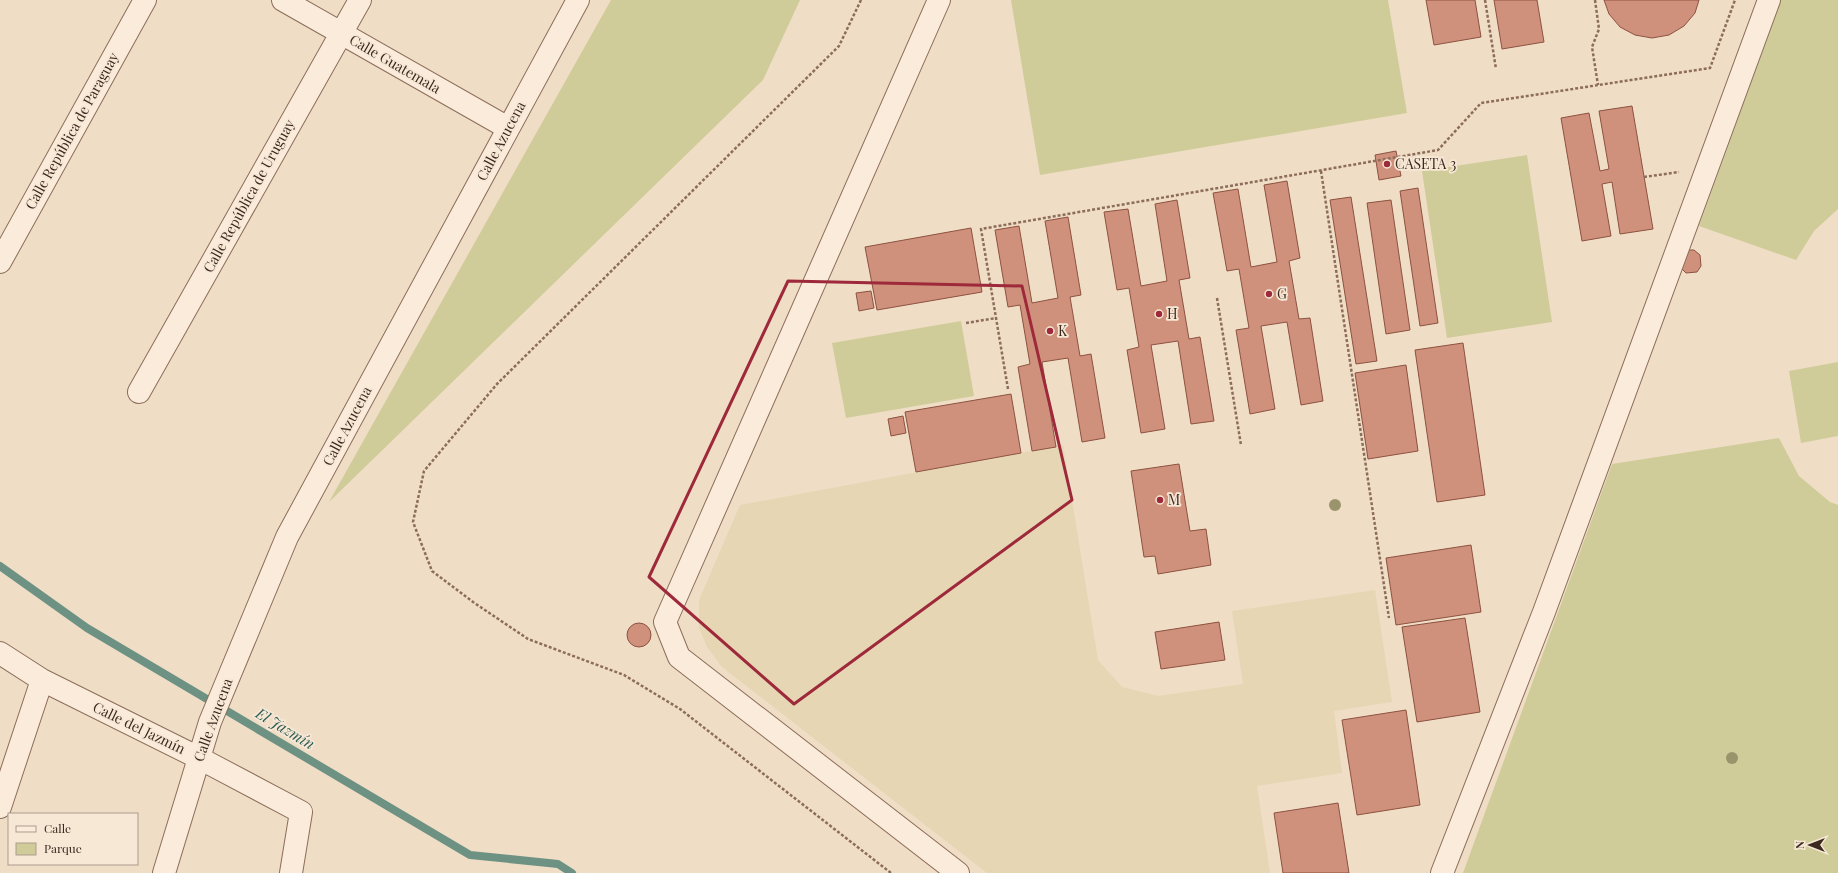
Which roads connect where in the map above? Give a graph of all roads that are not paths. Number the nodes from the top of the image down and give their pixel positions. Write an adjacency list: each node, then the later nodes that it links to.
1 (145, 0): 9 (street, Calle República de Paraguay)
2 (283, 0): 7 (street, Calle Guatemala)
3 (360, 0): 7 (street, Calle República de Uruguay)
4 (578, 0): 8 (street, Calle Azucena)
5 (939, 0): 17 (street)
6 (1769, 0): 18 (street)
7 (341, 33): 8 (street, Calle Guatemala); 10 (street, Calle República de Uruguay)
8 (508, 128): 13 (street, Calle Azucena)
9 (0, 262)
10 (139, 392)
11 (0, 653): 12 (street, Calle del Jazmín)
12 (42, 680): 13 (street, Calle del Jazmín); 14 (street)
13 (199, 758): 15 (street, Calle Azucena); 16 (street, Calle del Jazmín)
14 (0, 808)
15 (164, 873)
16 (291, 873)
17 (958, 873)
18 (1442, 873)

